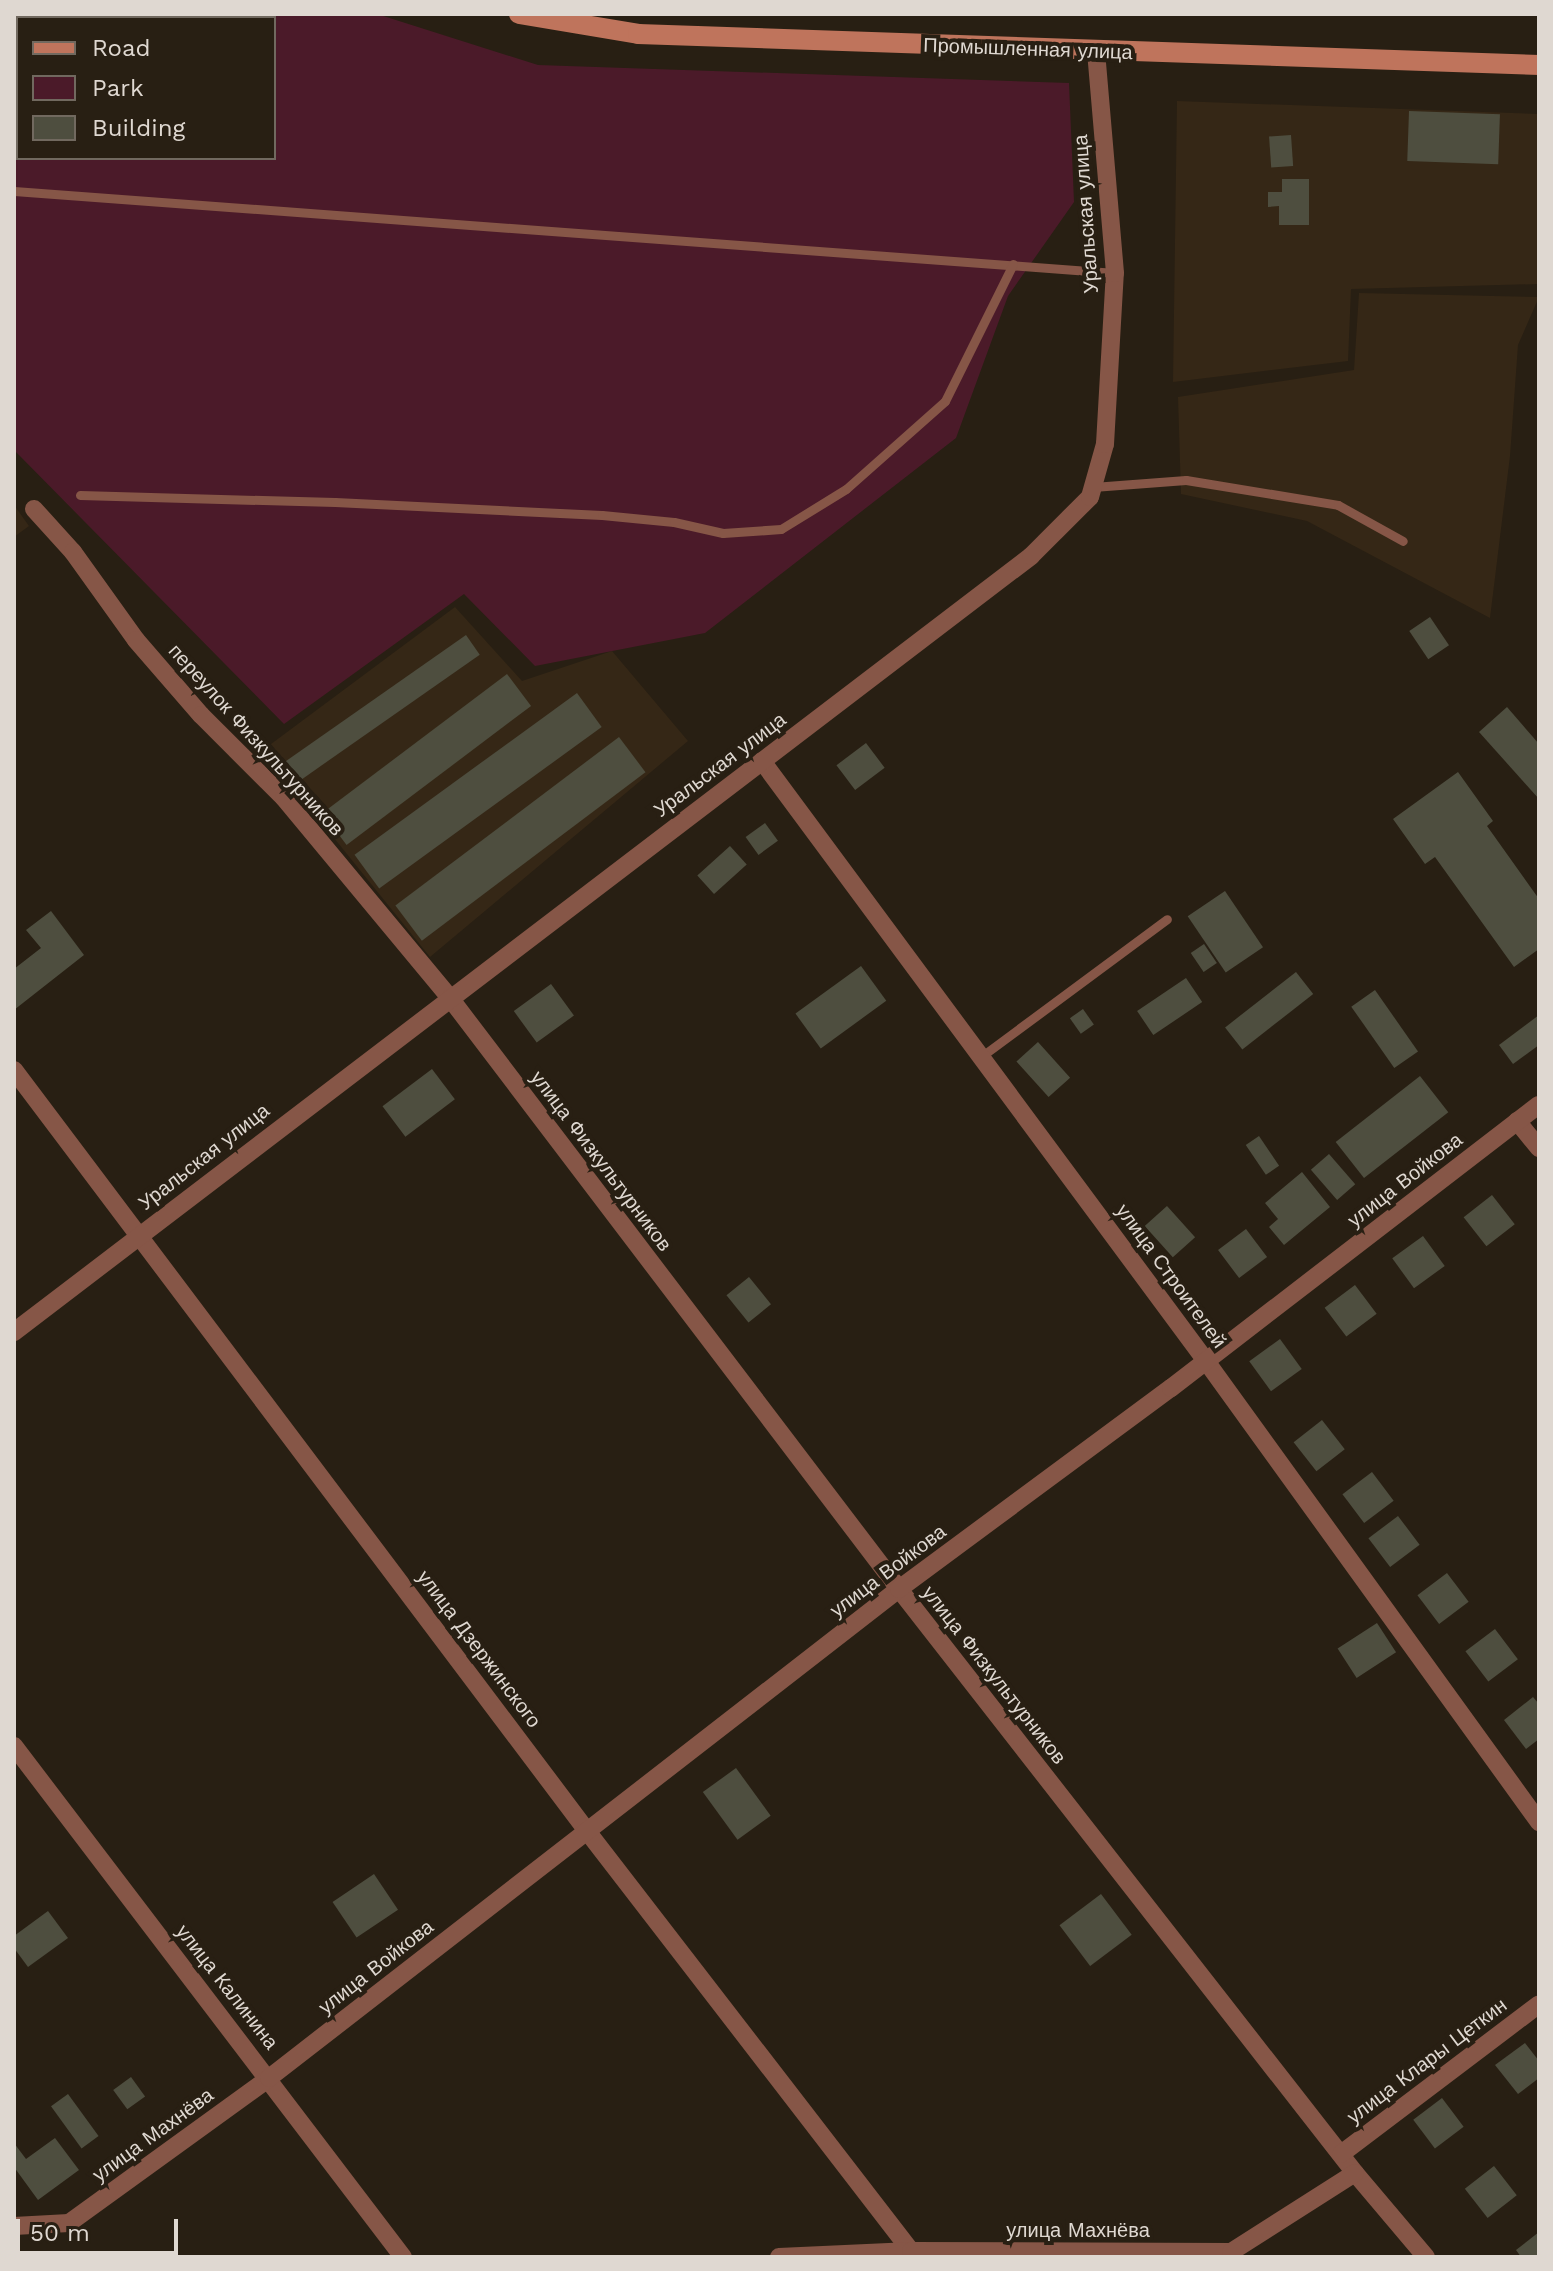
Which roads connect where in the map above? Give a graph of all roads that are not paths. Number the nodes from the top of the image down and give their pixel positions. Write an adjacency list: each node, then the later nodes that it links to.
1 (519, 14): 2 (main road, Промышленная улица)
2 (1096, 52): 3 (main road, Промышленная улица); 6 (street, Уральская улица)
3 (1539, 65)
4 (14, 191): 5 (lane)
5 (1013, 264): 6 (lane); 8 (lane)
6 (1115, 273): 7 (street, Уральская улица)
7 (1093, 487): 10 (lane); 11 (street, Уральская улица)
8 (80, 495)
9 (34, 509): 13 (street, переулок Физкультурников)
10 (1403, 541)
11 (762, 761): 13 (street, Уральская улица); 14 (street, улица Строителей)
12 (1167, 919): 14 (lane)
13 (450, 998): 19 (street, Уральская улица); 22 (street, улица Физкультурников)
14 (982, 1056): 21 (street, улица Строителей)
15 (14, 1070): 19 (street, улица Дзержинского)
16 (1539, 1105): 17 (street, улица Войкова)
17 (1517, 1121): 18 (street); 21 (street, улица Войкова)
18 (1539, 1148)
19 (140, 1234): 20 (street, Уральская улица); 25 (street, улица Дзержинского)
20 (14, 1332)
21 (1206, 1361): 22 (street, улица Войкова); 24 (street, улица Строителей)
22 (899, 1589): 25 (street, улица Войкова); 28 (street, улица Физкультурников)
23 (14, 1746): 27 (street, улица Калинина)
24 (1539, 1822)
25 (587, 1831): 27 (street, улица Войкова); 31 (street, улица Дзержинского)
26 (1539, 2004): 28 (street, улица Клары Цеткин)
27 (269, 2078): 30 (street, улица Махнёва); 32 (street, улица Калинина)
28 (1341, 2154): 29 (street, улица Физкультурников)
29 (1355, 2173): 31 (street, улица Махнёва); 34 (street, улица Физкультурников)
30 (14, 2226)
31 (911, 2251): 33 (street, улица Махнёва)
32 (403, 2257)
33 (779, 2257)
34 (1426, 2257)

